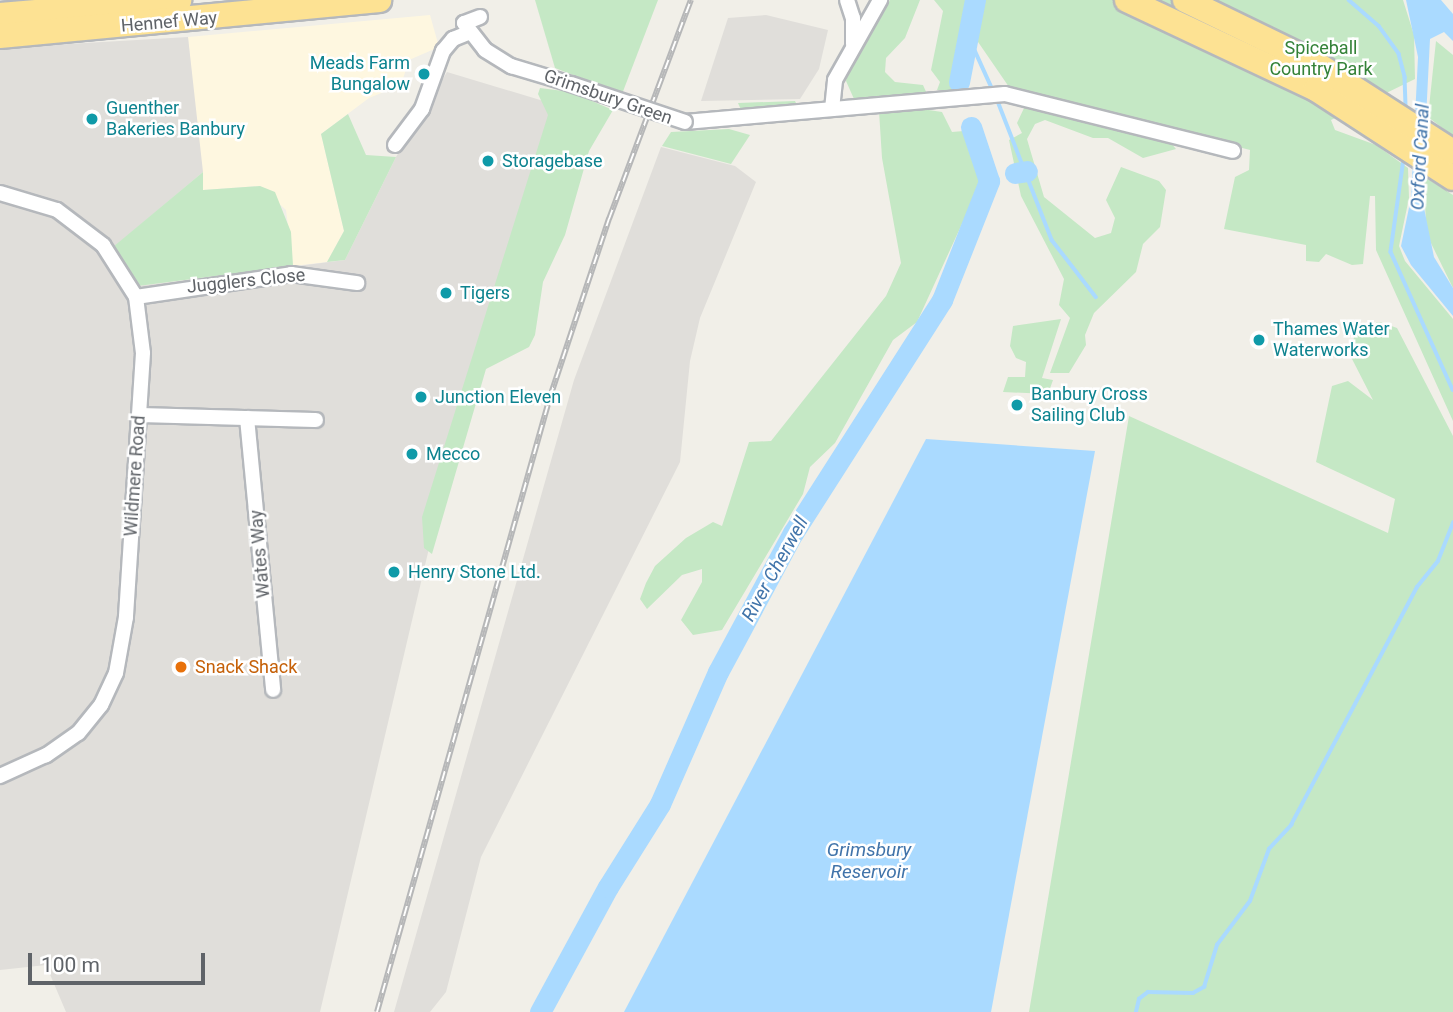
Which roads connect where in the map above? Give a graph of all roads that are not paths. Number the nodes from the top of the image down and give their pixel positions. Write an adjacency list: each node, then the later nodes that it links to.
1 (179, 0): 7 (highway, Hennef Way)
2 (379, 0): 10 (highway, Hennef Way)
3 (847, 0): 11 (street)
4 (880, 0): 11 (street)
5 (1126, 0): 15 (highway)
6 (1185, 0): 15 (highway)
7 (0, 15)
8 (480, 17): 9 (street)
9 (468, 33): 12 (street, Grimsbury Green, bridge); 13 (street)
10 (0, 36)
11 (853, 46): 12 (street)
12 (832, 109): 14 (street, Grimsbury Green)
13 (395, 145)
14 (1233, 150)
15 (1445, 159)
16 (0, 193): 18 (street, Wildmere Road)
17 (358, 283): 18 (street, Jugglers Close)
18 (136, 297): 19 (street, Wildmere Road)
19 (139, 415): 20 (street); 23 (street, Wildmere Road)
20 (247, 418): 21 (street); 22 (street, Wates Way)
21 (316, 420)
22 (273, 690)
23 (0, 776)

